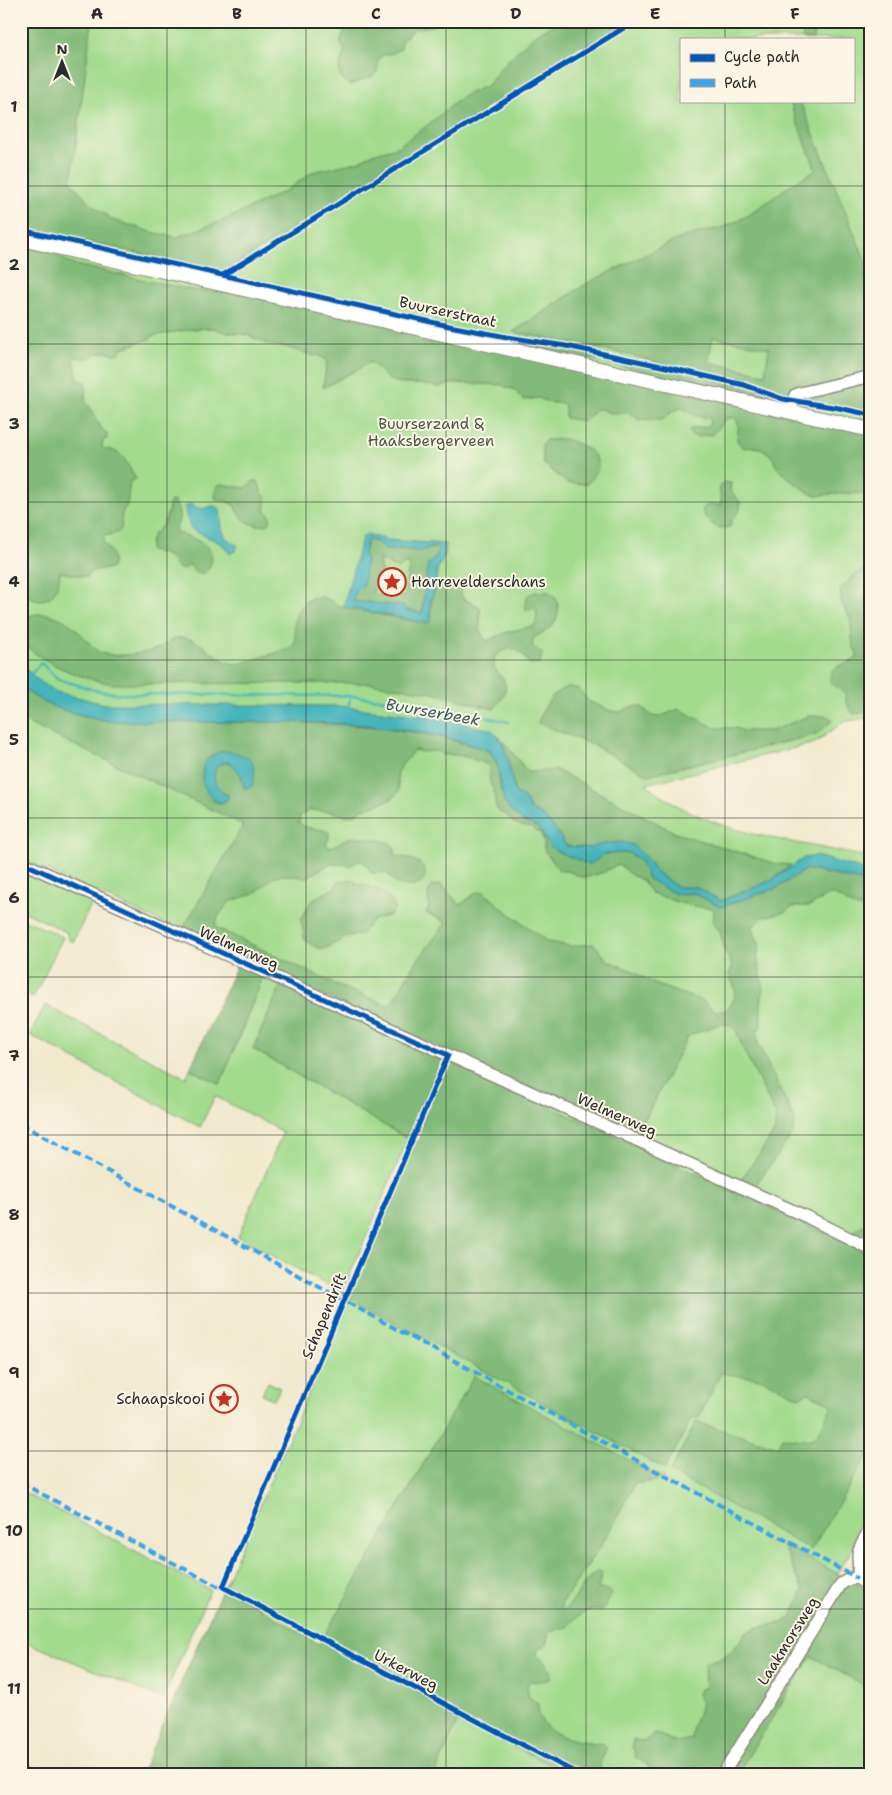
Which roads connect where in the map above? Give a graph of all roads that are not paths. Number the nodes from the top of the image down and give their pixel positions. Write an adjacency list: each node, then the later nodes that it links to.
1 (21, 239): 2 (street); 4 (main road, Buurserstraat)
2 (21, 248)
3 (871, 376): 4 (street)
4 (789, 412): 5 (main road, Buurserstraat)
5 (871, 430)
6 (21, 862): 7 (street, Welmerweg)
7 (871, 1249)
8 (871, 1528): 9 (street)
9 (857, 1578): 10 (street); 11 (street, Laakmorsweg)
10 (871, 1587)
11 (722, 1774)

